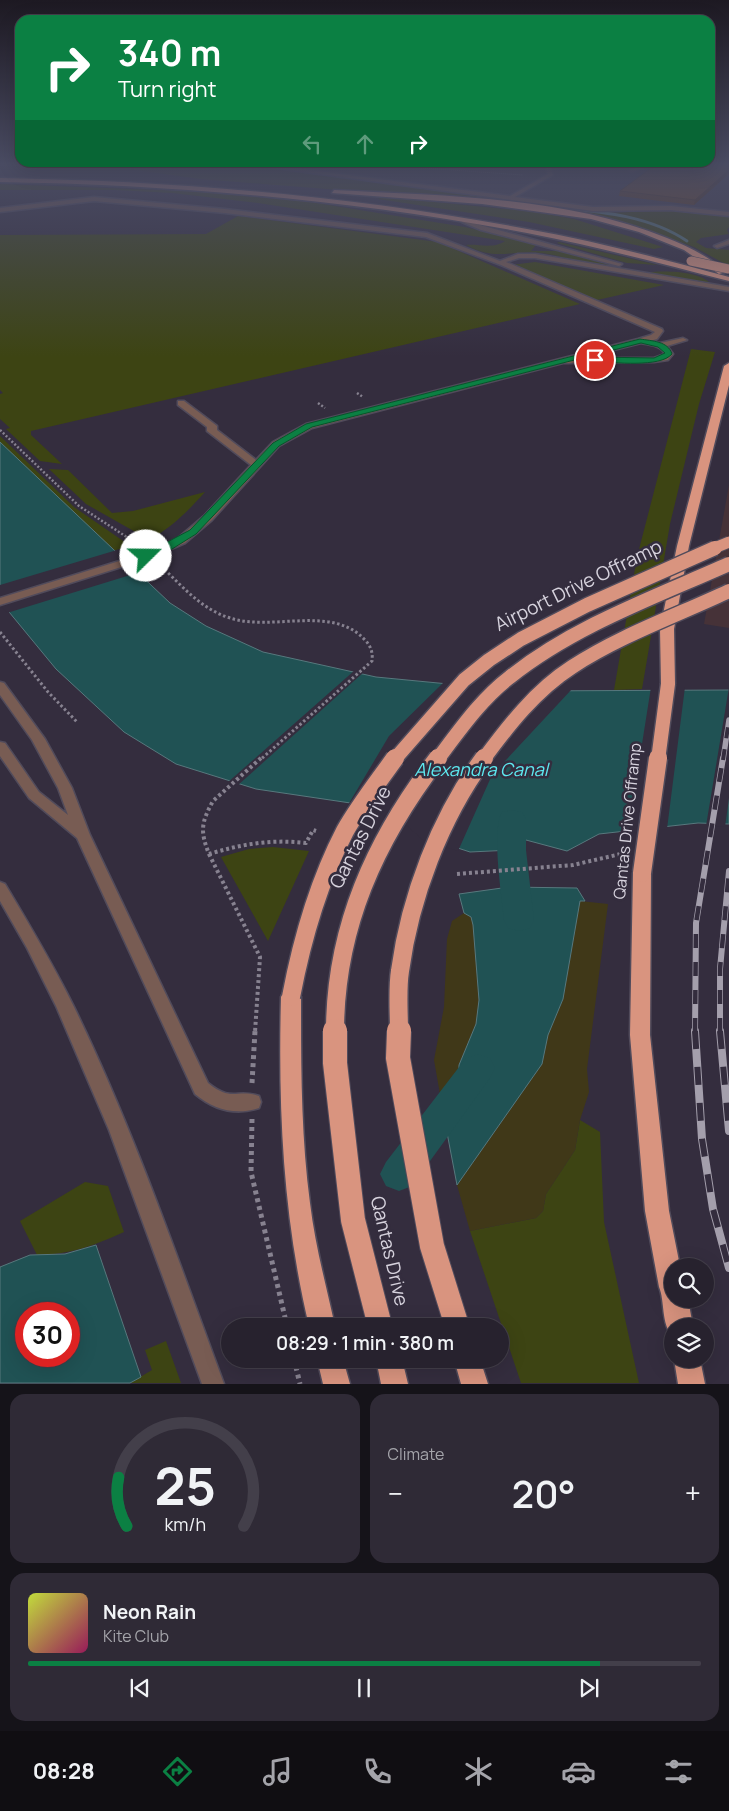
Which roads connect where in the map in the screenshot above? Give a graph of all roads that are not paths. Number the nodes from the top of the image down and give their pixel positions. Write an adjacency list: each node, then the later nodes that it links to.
1 (367, 228): 10 (street)
2 (480, 228): 7 (street)
3 (500, 228): 13 (highway)
4 (532, 228): 11 (highway, bridge)
5 (631, 228): 13 (highway)
6 (729, 242): 8 (street)
7 (549, 245): 9 (street); 12 (street)
8 (716, 246)
9 (536, 250)
10 (503, 264): 14 (street); 16 (street)
11 (729, 269)
12 (676, 271)
13 (729, 279)
14 (729, 289)
15 (683, 340): 17 (street)
16 (640, 341): 17 (street); 18 (street)
17 (660, 345): 18 (street)
18 (559, 361): 21 (street)
19 (729, 366): 31 (highway, Qantas Drive Offramp, bridge)
20 (181, 403): 21 (street)
21 (260, 462): 25 (street)
22 (729, 542): 32 (highway, Airport Drive Offramp, bridge)
23 (729, 564): 33 (highway, Qantas Drive, bridge)
24 (729, 591): 34 (highway, bridge)
25 (0, 602)
26 (0, 686): 28 (street)
27 (0, 746): 28 (street)
28 (83, 835): 30 (street)
29 (0, 888): 39 (street)
30 (252, 1102)
31 (666, 1258)
32 (320, 1318)
33 (378, 1318)
34 (454, 1318)
35 (333, 1368): 40 (highway)
36 (391, 1368): 41 (highway)
37 (470, 1368): 42 (highway)
38 (689, 1368): 43 (highway)
39 (212, 1384)
40 (337, 1384)
41 (395, 1384)
42 (474, 1384)
43 (692, 1384)

